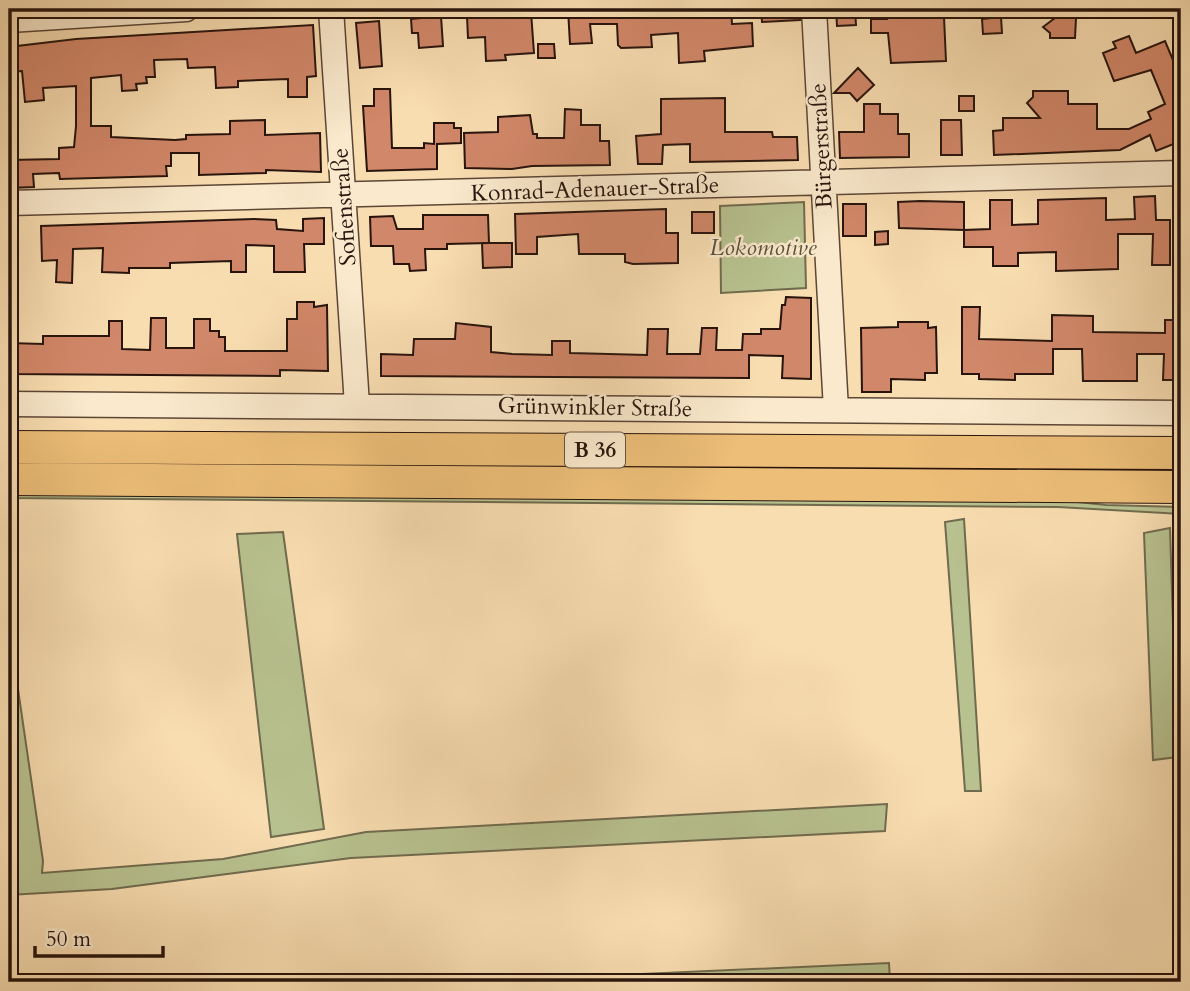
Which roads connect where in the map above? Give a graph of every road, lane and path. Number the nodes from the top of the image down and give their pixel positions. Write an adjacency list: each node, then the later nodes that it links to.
1 (186, 9): 4 (street)
2 (331, 9): 7 (street, Sofienstraße)
3 (814, 9): 6 (street, Bürgerstraße)
4 (9, 20)
5 (1181, 173): 6 (street, Konrad-Adenauer-Straße)
6 (822, 182): 7 (street, Konrad-Adenauer-Straße); 11 (street, Bürgerstraße)
7 (343, 196): 8 (street, Konrad-Adenauer-Straße); 10 (street, Sofienstraße)
8 (9, 202)
9 (9, 404): 10 (street, Grünwinkler Straße)
10 (357, 405): 11 (street, Grünwinkler Straße)
11 (836, 410): 12 (street, Grünwinkler Straße)
12 (1181, 413)
13 (9, 447): 14 (main road, B 36)
14 (1181, 453)
15 (9, 479): 16 (main road, B 36)
16 (1181, 486)

